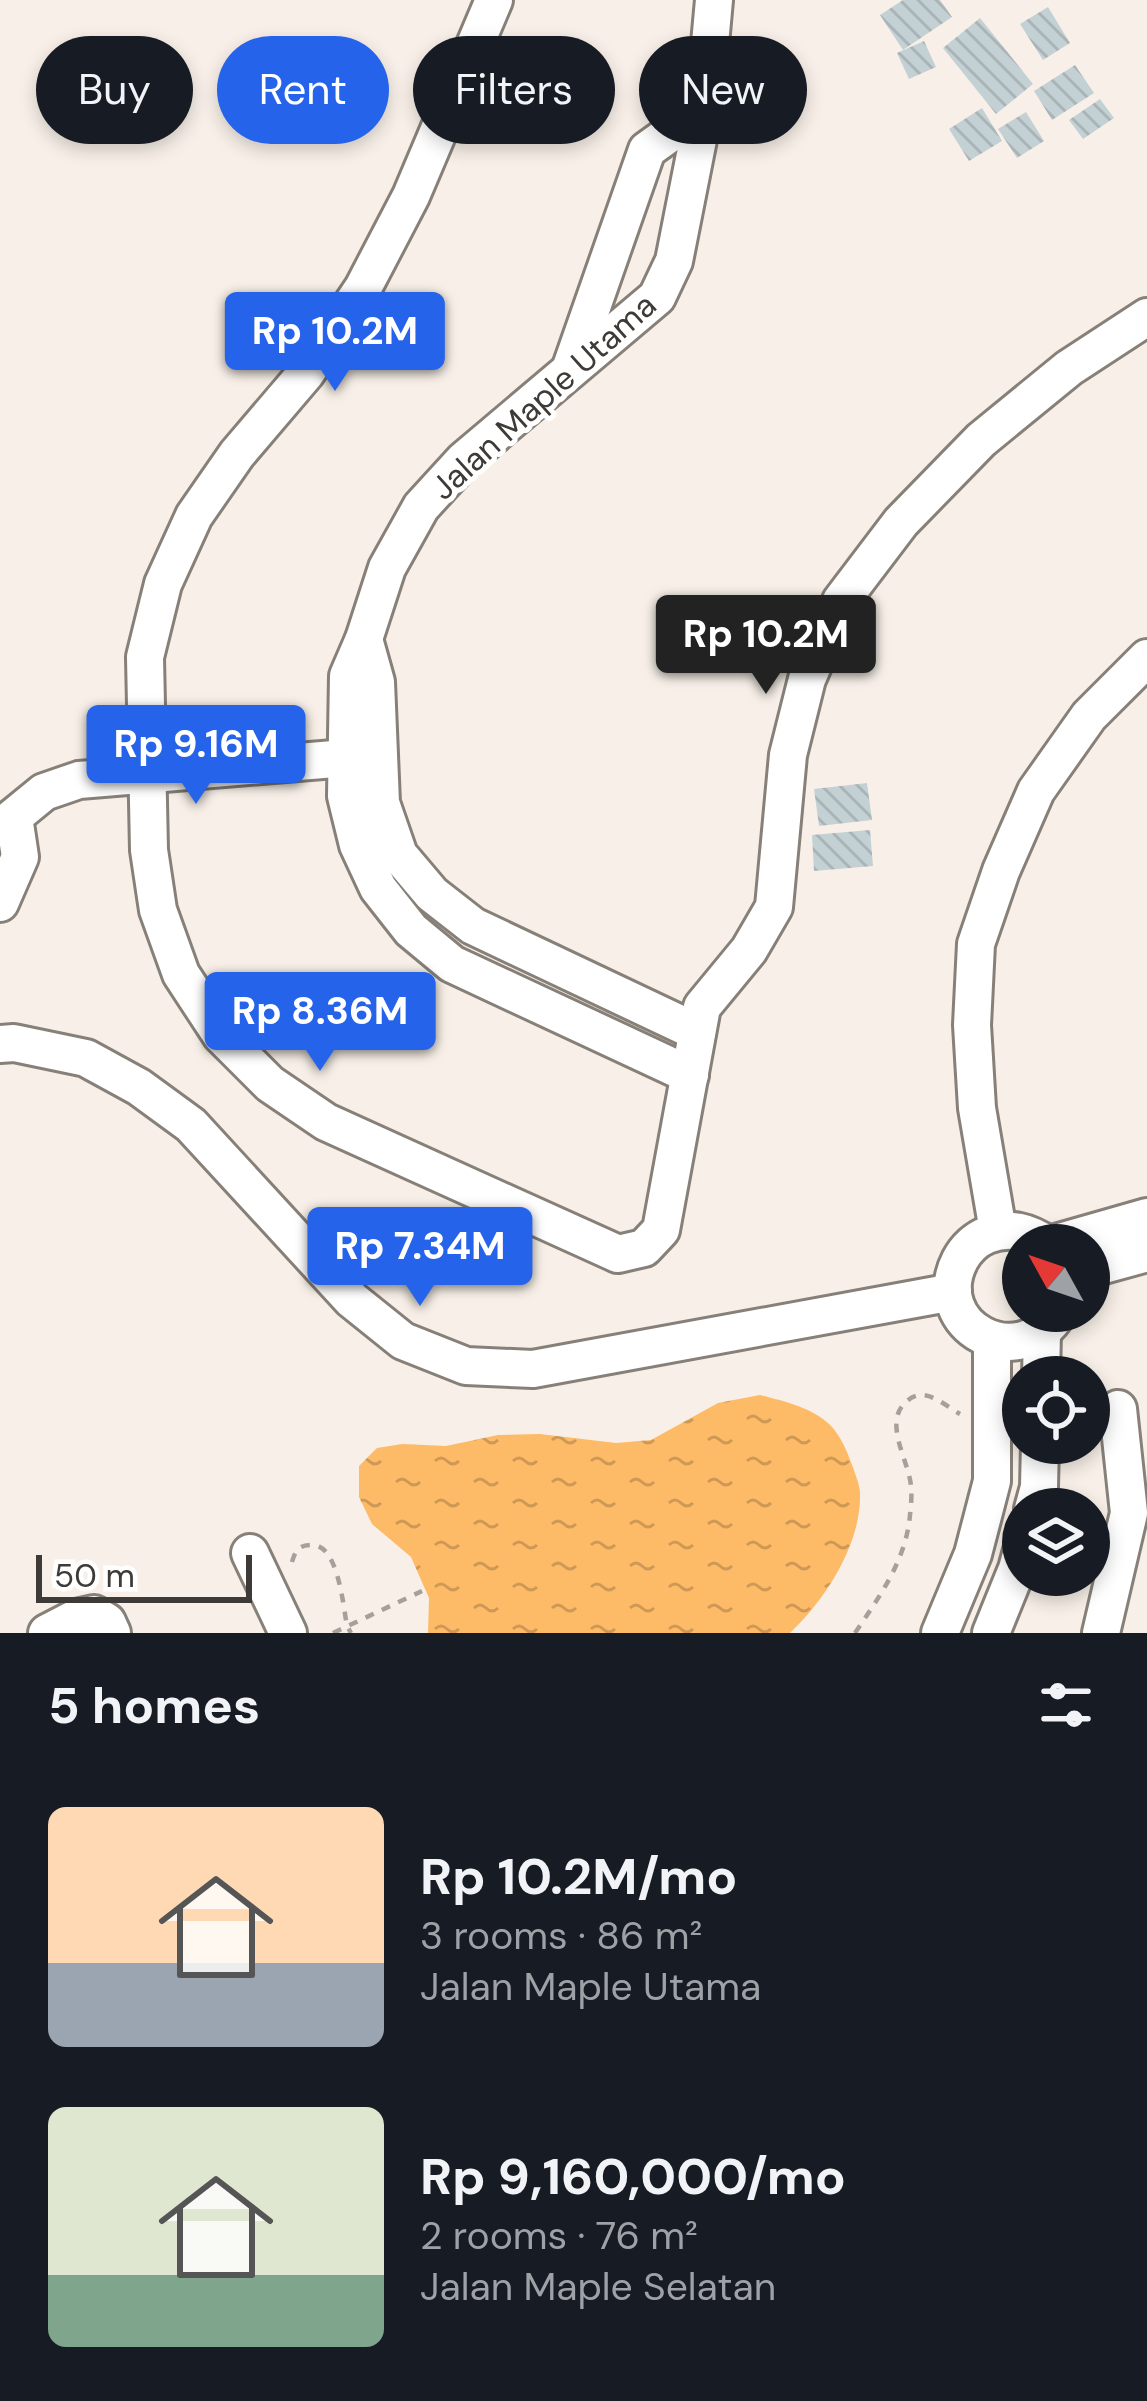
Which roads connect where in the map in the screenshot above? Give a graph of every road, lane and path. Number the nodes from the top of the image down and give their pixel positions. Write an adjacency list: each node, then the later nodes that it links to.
1 (494, 0): 10 (street)
2 (714, 0): 3 (street, Jalan Maple Utama)
3 (711, 36)
4 (655, 144): 7 (street)
5 (697, 144): 7 (street, Jalan Maple Utama)
6 (1147, 317): 13 (street)
7 (568, 374): 9 (street, Jalan Maple Utama)
8 (1147, 658): 18 (street)
9 (363, 756): 10 (street); 13 (street, Jalan Maple Utama); 15 (street, Jalan Maple Utama)
10 (148, 775): 11 (street); 15 (street)
11 (7, 822): 12 (street)
12 (0, 903)
13 (698, 1033): 15 (street)
14 (0, 1044): 22 (street)
15 (690, 1075)
16 (1147, 1216): 17 (street)
17 (1110, 1227)
18 (998, 1231): 19 (street); 22 (street)
19 (1002, 1231)
20 (1147, 1252): 21 (street)
21 (1110, 1263)
22 (953, 1292): 24 (street)
23 (1037, 1332): 24 (street)
24 (992, 1340): 26 (street)
25 (1118, 1409): 39 (street)
26 (993, 1420): 36 (path); 37 (street)
27 (250, 1553): 34 (street)
28 (291, 1566): 32 (path)
29 (422, 1591): 32 (path)
30 (1006, 1596): 38 (street)
31 (103, 1623): 33 (street)
32 (349, 1630): 35 (path)
33 (47, 1633)
34 (288, 1633)
35 (333, 1633)
36 (855, 1633)
37 (940, 1633)
38 (991, 1633)
39 (1101, 1633)

